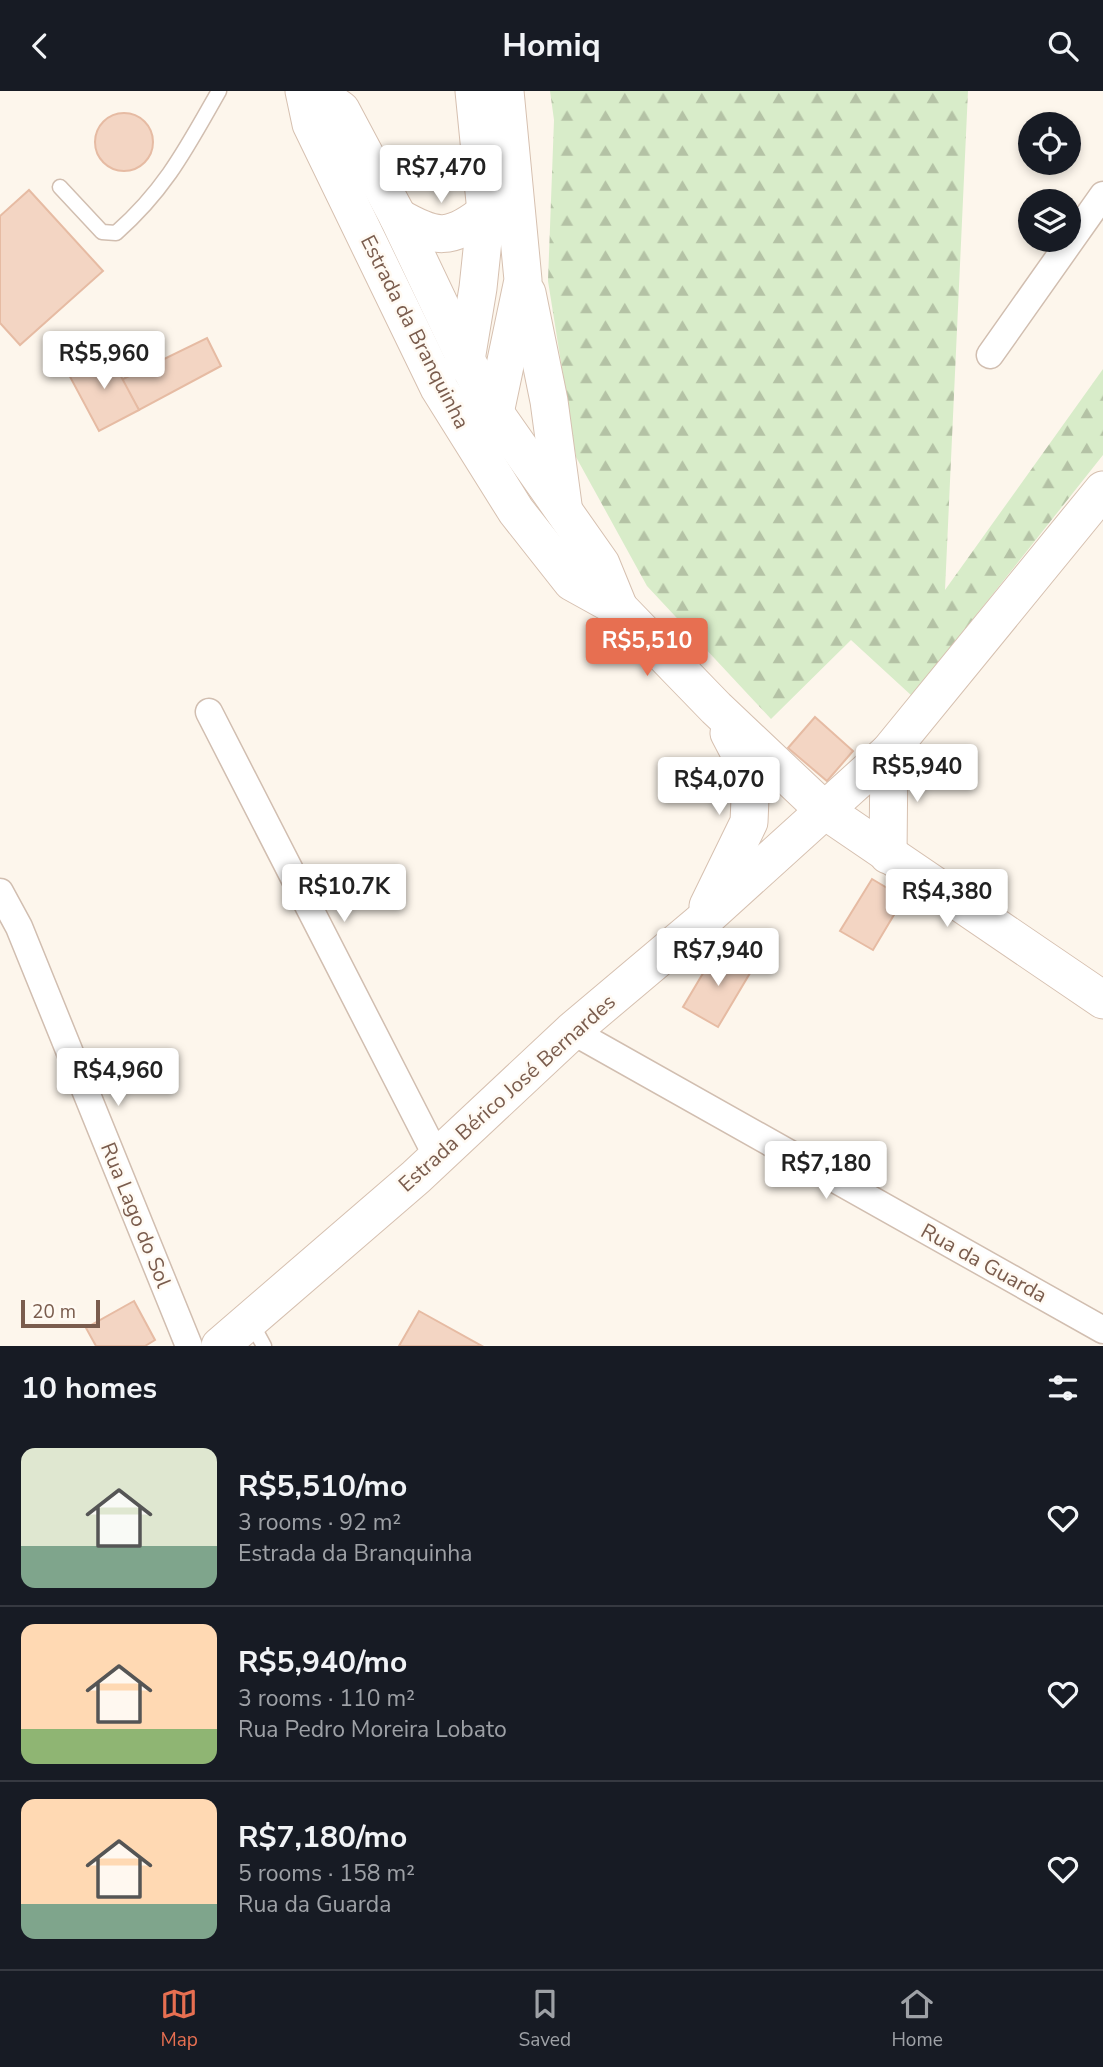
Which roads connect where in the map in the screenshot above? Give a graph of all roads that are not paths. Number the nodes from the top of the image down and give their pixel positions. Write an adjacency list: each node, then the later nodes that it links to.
1 (219, 91): 6 (lane)
2 (304, 91): 13 (main road, Estrada da Branquinha)
3 (315, 91): 9 (main road, Estrada da Branquinha)
4 (474, 91): 8 (main road)
5 (505, 91): 10 (main road)
6 (60, 187)
7 (1103, 195): 11 (street)
8 (486, 212): 9 (main road); 12 (main road)
9 (398, 217): 12 (main road, Estrada da Branquinha)
10 (523, 280): 14 (main road); 17 (main road)
11 (990, 355)
12 (466, 360): 13 (main road); 14 (main road, Estrada da Branquinha)
13 (439, 389): 15 (main road, Estrada da Branquinha)
14 (495, 413): 15 (main road); 17 (main road, Estrada da Branquinha)
15 (473, 444): 18 (main road, Estrada da Branquinha)
16 (1103, 490): 21 (main road, Estrada Bérico José Bernardes)
17 (564, 513): 18 (main road, Estrada da Branquinha)
18 (619, 608): 19 (main road, Estrada da Branquinha)
19 (716, 708): 22 (main road, Estrada da Branquinha); 25 (main road)
20 (209, 712): 28 (street)
21 (889, 752): 22 (main road, Estrada Bérico José Bernardes); 23 (main road)
22 (824, 810): 23 (main road, Estrada da Branquinha); 25 (main road, Estrada Bérico José Bernardes)
23 (888, 855): 26 (main road, Estrada da Branquinha)
24 (0, 892): 31 (street, Rua Lago do Sol)
25 (699, 924): 27 (main road, Estrada Bérico José Bernardes)
26 (1103, 1000)
27 (572, 1031): 28 (main road, Estrada Bérico José Bernardes); 29 (street, Rua da Guarda)
28 (437, 1157): 30 (main road, Estrada Bérico José Bernardes)
29 (1103, 1330)
30 (257, 1333): 32 (main road, Estrada Bérico José Bernardes)
31 (189, 1346)
32 (220, 1346)

